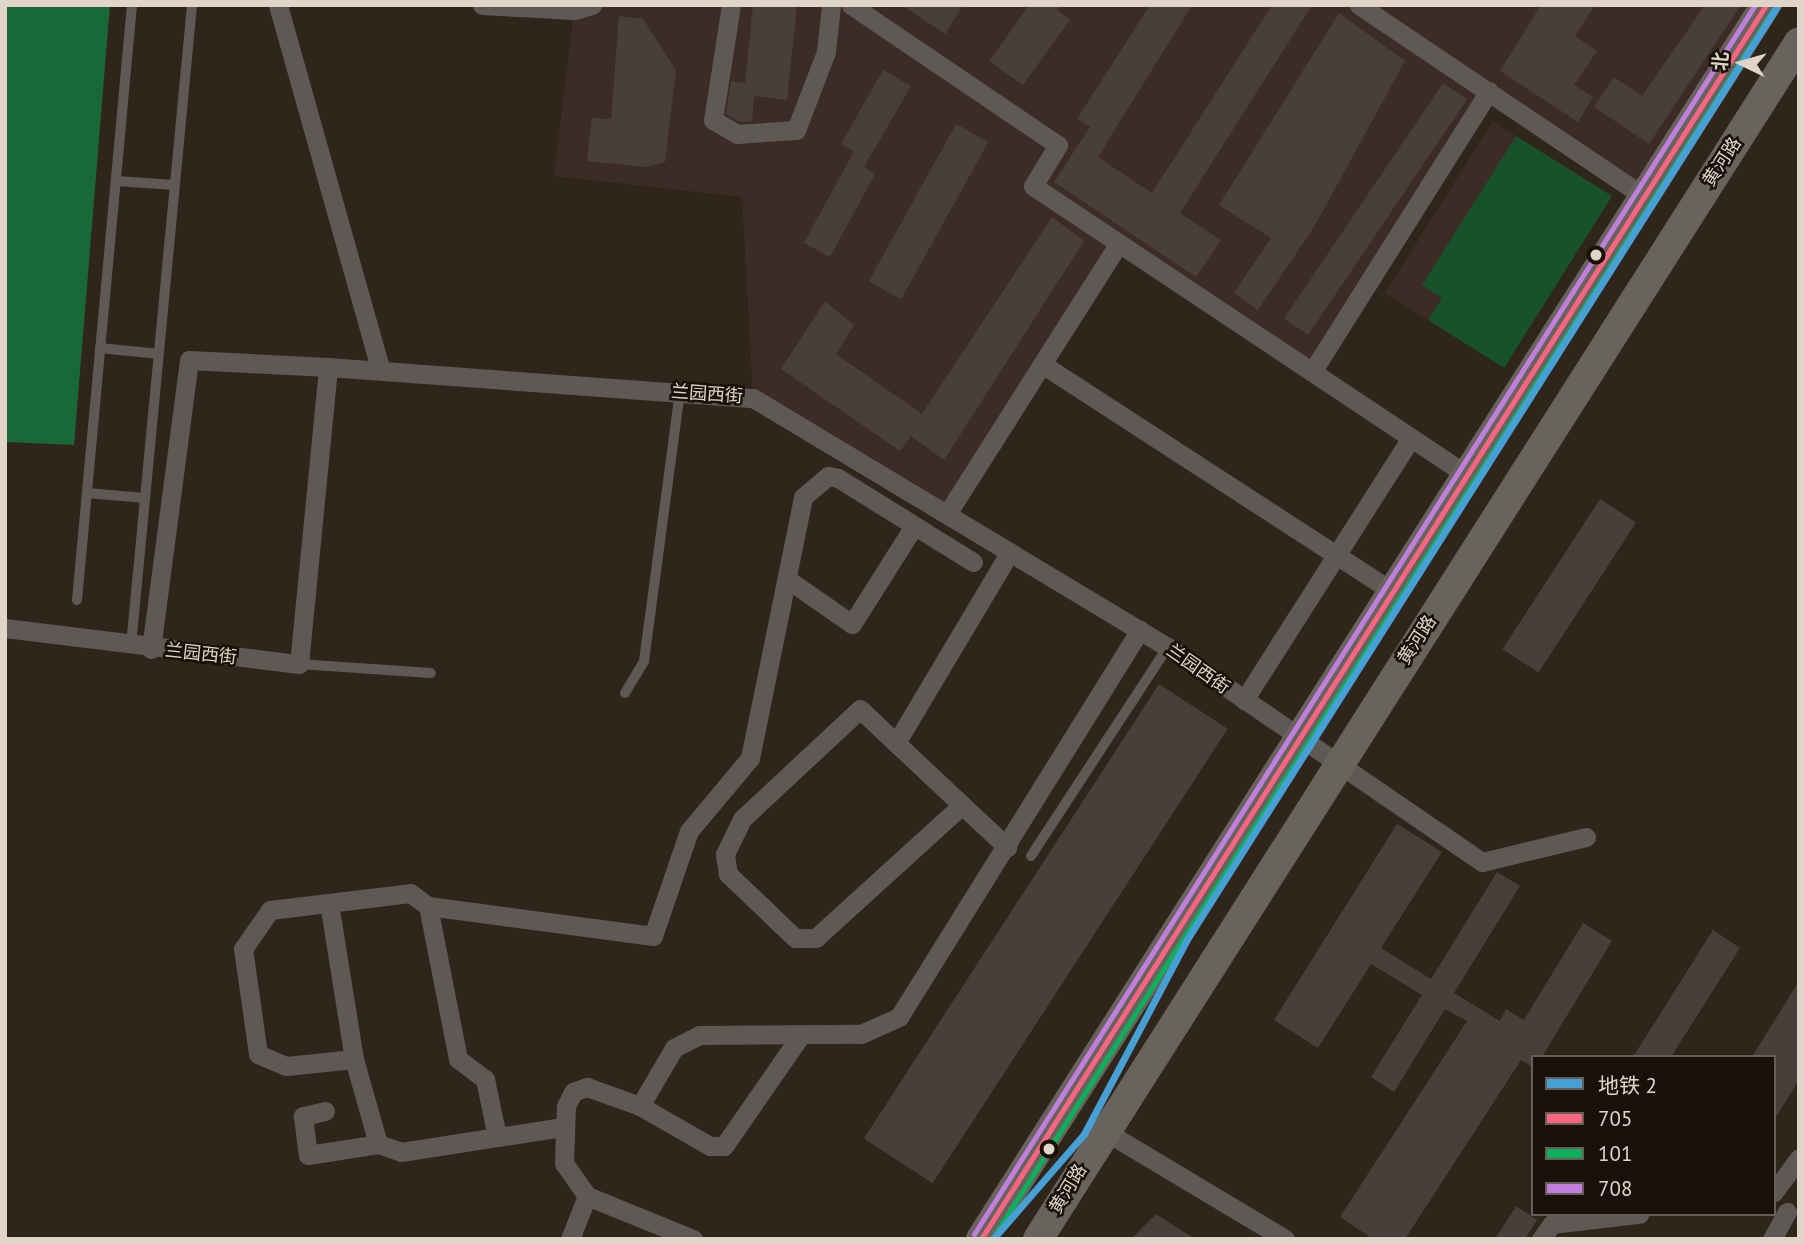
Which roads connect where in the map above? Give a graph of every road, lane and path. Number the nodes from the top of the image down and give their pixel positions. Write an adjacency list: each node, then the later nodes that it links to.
1 (132, 5): 13 (lane)
2 (192, 5): 14 (lane)
3 (278, 5): 21 (street)
4 (482, 5): 5 (street)
5 (592, 5)
6 (731, 5): 7 (street)
7 (831, 5)
8 (851, 5): 16 (street)
9 (1359, 5): 12 (street)
10 (1766, 5): 15 (main road)
11 (1799, 42): 47 (main road, 黄河路)
12 (1489, 91): 15 (street); 22 (street)
13 (116, 181): 14 (lane); 17 (lane)
14 (175, 186): 18 (lane)
15 (1643, 196): 25 (main road)
16 (1119, 243): 19 (street); 22 (street)
17 (100, 348): 18 (lane); 26 (lane)
18 (159, 354): 27 (lane)
19 (1042, 364): 28 (street); 31 (street)
20 (328, 367): 21 (street, 兰园西街); 40 (street, 兰园西街); 41 (street)
21 (381, 371): 23 (street, 兰园西街)
22 (1312, 372): 24 (street)
23 (680, 392): 28 (street, 兰园西街); 43 (lane)
24 (1411, 438): 25 (street); 31 (street)
25 (1467, 475): 34 (main road)
26 (87, 493): 27 (lane); 35 (lane)
27 (145, 498): 38 (lane)
28 (947, 514): 30 (street, 兰园西街)
29 (914, 526): 32 (street); 33 (street); 33 (street)
30 (1010, 552): 37 (street, 兰园西街); 46 (street)
31 (1336, 556): 34 (street); 44 (street)
32 (973, 562)
33 (787, 579): 53 (street)
34 (1391, 591): 45 (main road)
35 (77, 600)
36 (5, 628): 38 (street, 兰园西街)
37 (1140, 630): 39 (street, 兰园西街); 50 (street)
38 (131, 647): 40 (street, 兰园西街)
39 (1168, 647): 44 (street, 兰园西街); 51 (lane)
40 (151, 649): 41 (street, 兰园西街)
41 (299, 664): 42 (lane)
42 (431, 673)
43 (625, 693)
44 (1244, 700): 45 (street, 兰园西街)
45 (1299, 736): 47 (street, 兰园西街); 69 (main road)
46 (896, 743): 48 (street); 48 (street)
47 (1338, 763): 49 (street, 兰园西街); 59 (main road, 黄河路)
48 (962, 805): 50 (street)
49 (1586, 837)
50 (1007, 847): 54 (street)
51 (1031, 856)
52 (329, 903): 53 (street); 55 (street); 55 (street)
53 (428, 906): 60 (street)
54 (801, 1035): 56 (street); 56 (street)
55 (354, 1059): 61 (street)
56 (640, 1106): 58 (street)
57 (325, 1111): 61 (street)
58 (563, 1127): 60 (street); 64 (street)
59 (1103, 1130): 70 (main road, 黄河路); 71 (street)
60 (497, 1137): 61 (street)
61 (378, 1144)
62 (1799, 1158): 63 (street)
63 (1776, 1189)
64 (587, 1196): 67 (street); 68 (street)
65 (1787, 1211): 73 (street)
66 (1622, 1216): 72 (street)
67 (570, 1239)
68 (693, 1239)
69 (981, 1239)
70 (1038, 1239)
71 (1285, 1239)
72 (1541, 1239)
73 (1772, 1239)

